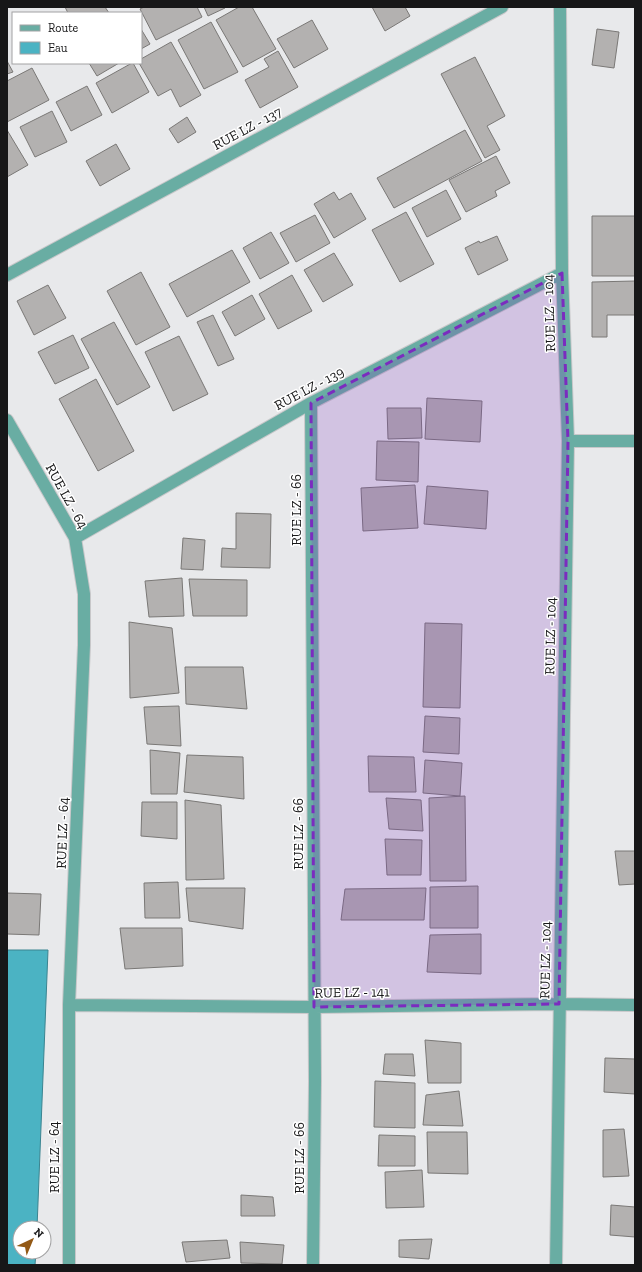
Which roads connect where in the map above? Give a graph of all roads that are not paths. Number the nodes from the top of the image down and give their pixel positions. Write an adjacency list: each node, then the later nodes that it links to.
1 (502, 7): 4 (street, RUE LZ - 137)
2 (560, 7): 3 (street, RUE LZ - 104)
3 (562, 273): 5 (street, RUE LZ - 139); 7 (street, RUE LZ - 104)
4 (7, 275)
5 (311, 403): 9 (street, RUE LZ - 139); 13 (street, RUE LZ - 66)
6 (7, 420): 9 (street, RUE LZ - 64)
7 (568, 441): 8 (street); 10 (street, RUE LZ - 104)
8 (635, 441)
9 (75, 538): 11 (street, RUE LZ - 64)
10 (559, 1004): 12 (street, RUE LZ - 141); 13 (street, RUE LZ - 141); 16 (street, RUE LZ - 104)
11 (69, 1005): 13 (street, RUE LZ - 141); 14 (street, RUE LZ - 64)
12 (635, 1006)
13 (314, 1007): 15 (street, RUE LZ - 66)
14 (69, 1265)
15 (313, 1265)
16 (556, 1265)

